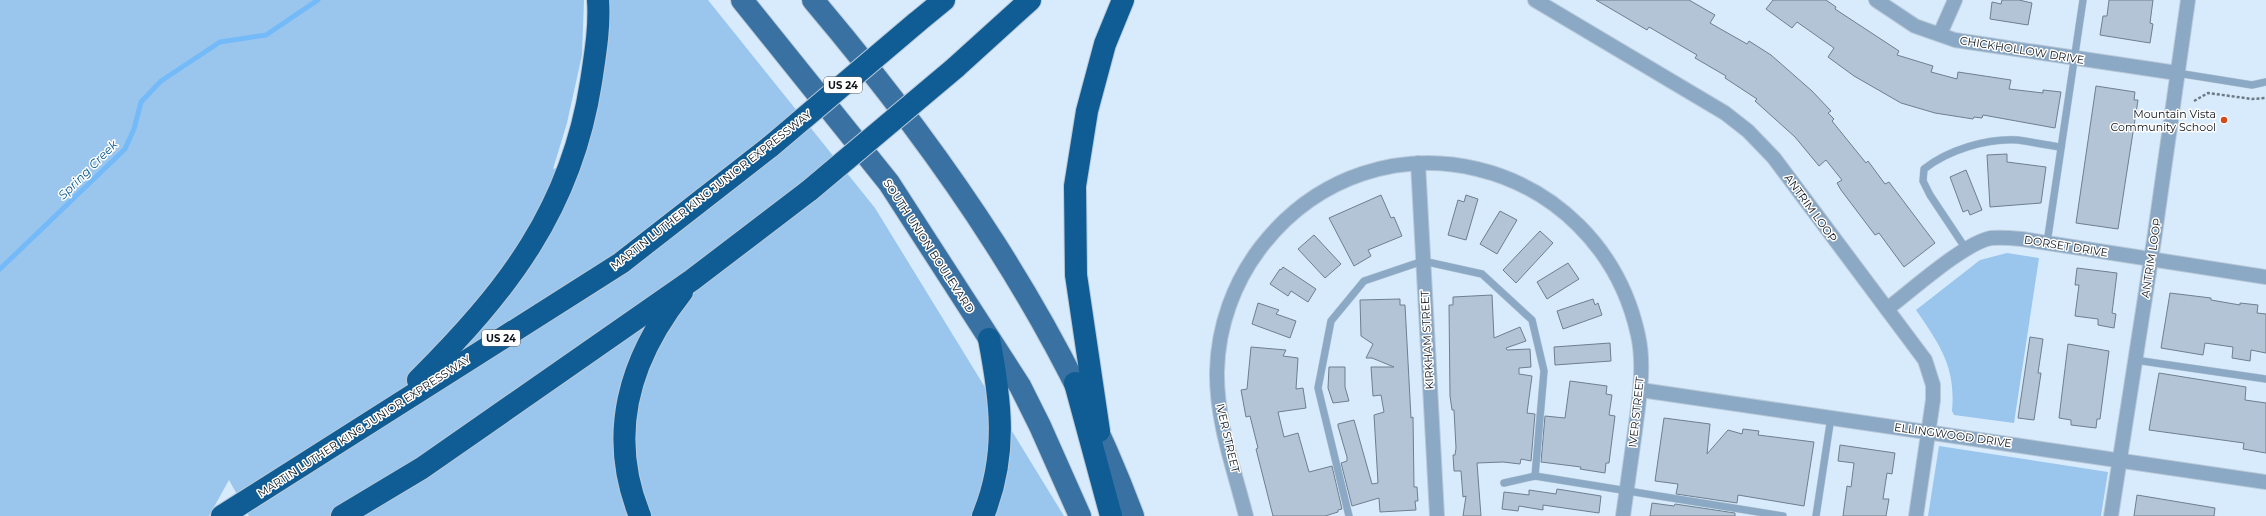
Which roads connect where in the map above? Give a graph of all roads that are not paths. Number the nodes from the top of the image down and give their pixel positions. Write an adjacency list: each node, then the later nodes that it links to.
1 (598, 0): 30 (highway)
2 (742, 0): 25 (main road, SOUTH UNION BOULEVARD)
3 (813, 0): 28 (main road)
4 (944, 0): 30 (highway, MARTIN LUTHER KING JUNIOR EXPRESSWAY / US 24, bridge)
5 (1030, 0): 23 (highway, bridge)
6 (1123, 0): 32 (highway)
7 (1535, 0): 24 (street, ANTRIM LOOP)
8 (1876, 0): 12 (street, CHICKHOLLOW DRIVE)
9 (1955, 0): 12 (street)
10 (2083, 0): 13 (lane)
11 (2188, 0): 14 (street, ANTRIM LOOP)
12 (1940, 34): 13 (street, CHICKHOLLOW DRIVE)
13 (2074, 58): 14 (street, CHICKHOLLOW DRIVE); 16 (lane)
14 (2177, 73): 15 (lane); 20 (street, ANTRIM LOOP)
15 (2266, 82)
16 (2061, 147): 18 (lane); 19 (lane)
17 (1418, 163): 21 (street, KIRKHAM STREET); 29 (street, IVER STREET); 46 (street, IVER STREET)
18 (2047, 243): 19 (street, DORSET DRIVE); 20 (street, DORSET DRIVE)
19 (1966, 249): 24 (street, DORSET DRIVE)
20 (2151, 259): 22 (street, DORSET DRIVE); 26 (street, ANTRIM LOOP)
21 (1423, 261): 35 (lane); 47 (lane); 48 (street, KIRKHAM STREET)
22 (2266, 277)
23 (692, 280): 40 (highway); 41 (highway)
24 (1887, 309): 33 (street, ANTRIM LOOP)
25 (990, 338): 42 (highway); 43 (main road, SOUTH UNION BOULEVARD)
26 (2135, 360): 27 (lane); 34 (street, ANTRIM LOOP)
27 (2266, 379)
28 (1075, 383): 32 (main road); 44 (highway)
29 (1641, 390): 31 (street, ELLINGWOOD DRIVE); 38 (street, IVER STREET)
30 (390, 408): 39 (highway, MARTIN LUTHER KING JUNIOR EXPRESSWAY / US 24)
31 (1831, 417): 33 (street, ELLINGWOOD DRIVE); 51 (lane)
32 (1099, 431): 45 (main road)
33 (1928, 432): 34 (street, ELLINGWOOD DRIVE); 52 (street, ANTRIM LOOP)
34 (2120, 460): 36 (street, ELLINGWOOD DRIVE); 53 (street, ANTRIM LOOP)
35 (1535, 476): 37 (lane); 38 (lane)
36 (2266, 482)
37 (1504, 483)
38 (1627, 490): 49 (street, IVER STREET); 50 (lane)
39 (222, 516)
40 (342, 516)
41 (640, 516)
42 (983, 516)
43 (1080, 516)
44 (1111, 516)
45 (1133, 516)
46 (1246, 516)
47 (1349, 516)
48 (1437, 516)
49 (1623, 516)
50 (1783, 516)
51 (1816, 516)
52 (1916, 516)
53 (2112, 516)

